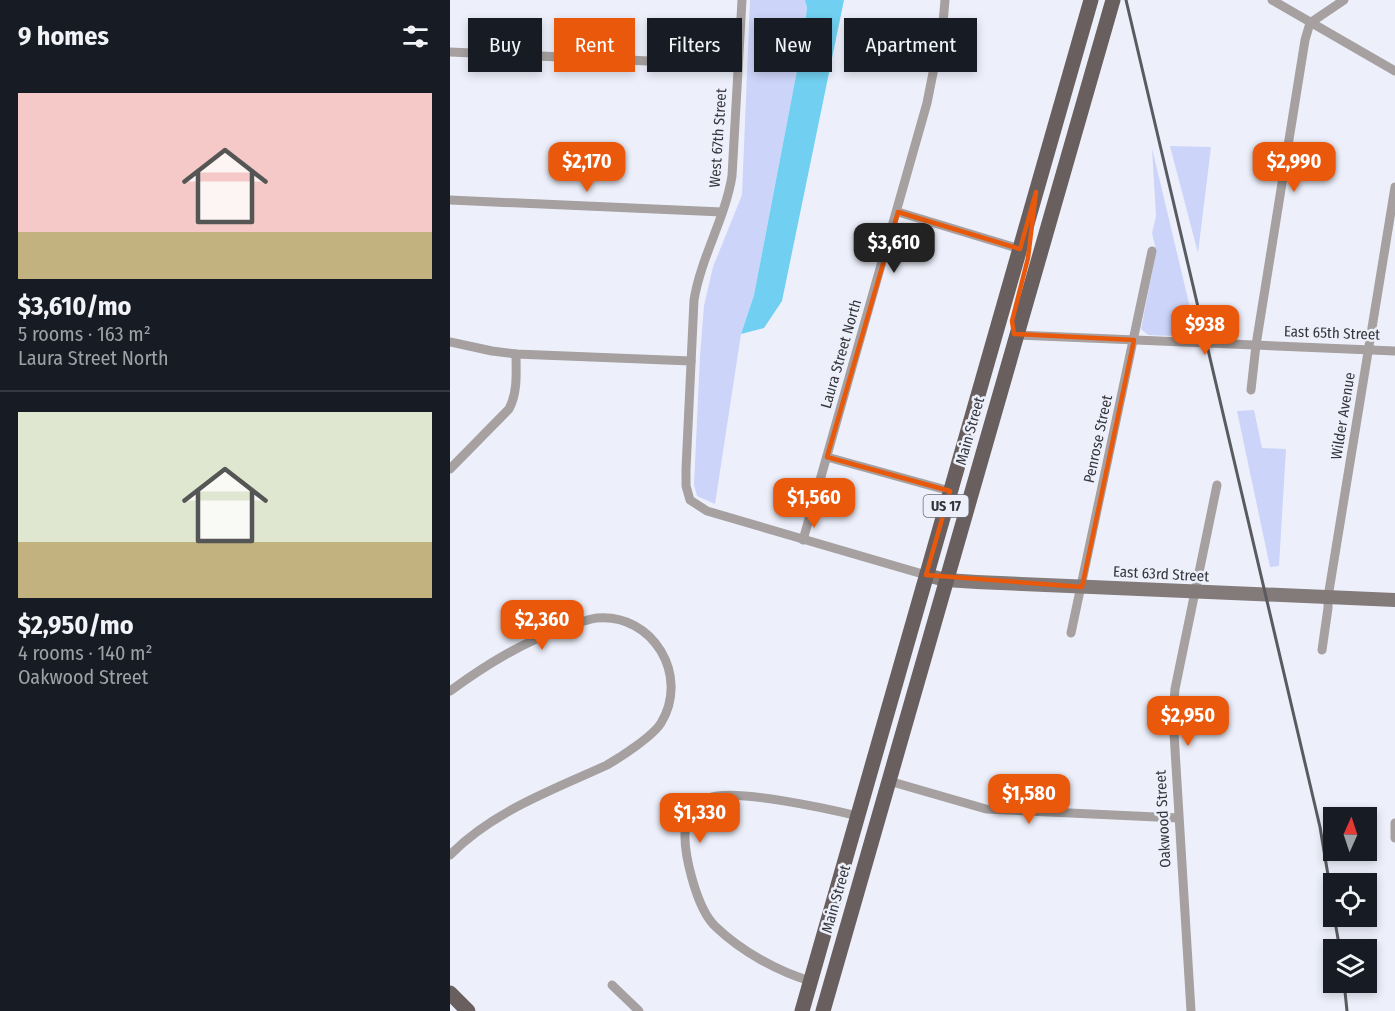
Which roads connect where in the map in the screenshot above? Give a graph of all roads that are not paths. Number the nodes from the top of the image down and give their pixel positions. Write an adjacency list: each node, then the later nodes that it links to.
1 (742, 0): 7 (street, West 67th Street)
2 (945, 0): 19 (street, Laura Street North)
3 (1113, 0): 14 (main road, Main Street / US 17)
4 (1272, 0): 8 (street)
5 (1344, 0): 8 (street)
6 (1086, 1): 11 (main road, Main Street / US 17)
7 (741, 18)
8 (1310, 23): 12 (street); 25 (street)
9 (450, 52): 10 (street)
10 (647, 61)
11 (1070, 71): 14 (street); 16 (main road, Main Street / US 17)
12 (1395, 71)
13 (737, 72): 18 (street, West 67th Street)
14 (1091, 77): 22 (main road, Main Street / US 17)
15 (1395, 187): 26 (street, Wilder Avenue)
16 (1036, 192): 20 (main road, Main Street / US 17); 22 (main road)
17 (450, 200): 18 (street)
18 (722, 212): 29 (street, West 67th Street)
19 (898, 212): 20 (street); 31 (street, Laura Street North)
20 (1020, 249): 34 (main road, Main Street / US 17)
21 (1152, 251): 23 (street, Penrose Street)
22 (1017, 335): 23 (street, East 65th Street); 37 (main road, Main Street / US 17)
23 (1134, 340): 25 (street, East 65th Street); 38 (street, Penrose Street)
24 (450, 342): 28 (street)
25 (1256, 345): 26 (street, East 65th Street); 30 (street)
26 (1369, 350): 27 (street, East 65th Street); 40 (street, Wilder Avenue)
27 (1395, 351)
28 (516, 354): 29 (street); 32 (street)
29 (691, 361): 35 (street, West 67th Street)
30 (1251, 390)
31 (827, 457): 34 (street); 35 (street, Laura Street North)
32 (450, 469)
33 (1217, 485): 39 (street, Oakwood Street)
34 (950, 491): 36 (main road, Main Street / US 17)
35 (803, 540): 36 (street)
36 (926, 575): 37 (street, East 63rd Street); 46 (main road, Main Street / US 17)
37 (946, 580): 38 (street, East 63rd Street); 45 (main road, Main Street / US 17)
38 (1082, 587): 39 (street, East 63rd Street); 42 (street, Penrose Street)
39 (1194, 592): 40 (street, East 63rd Street); 47 (street, Oakwood Street)
40 (1328, 597): 41 (street, East 63rd Street); 43 (street, Wilder Avenue)
41 (1395, 600)
42 (1071, 633)
43 (1322, 650)
44 (450, 691): 50 (street)
45 (889, 781): 47 (street); 59 (main road, Main Street / US 17)
46 (858, 816): 51 (main road, Main Street / US 17); 52 (street)
47 (1178, 818): 60 (street, Oakwood Street)
48 (1395, 823): 49 (street)
49 (1395, 838)
50 (450, 855)
51 (825, 928): 52 (main road, Main Street / US 17); 58 (main road)
52 (810, 981): 57 (main road, Main Street / US 17)
53 (612, 985): 56 (street)
54 (450, 993): 55 (main road)
55 (468, 1011)
56 (639, 1011)
57 (801, 1011)
58 (812, 1011)
59 (823, 1011)
60 (1191, 1011)

